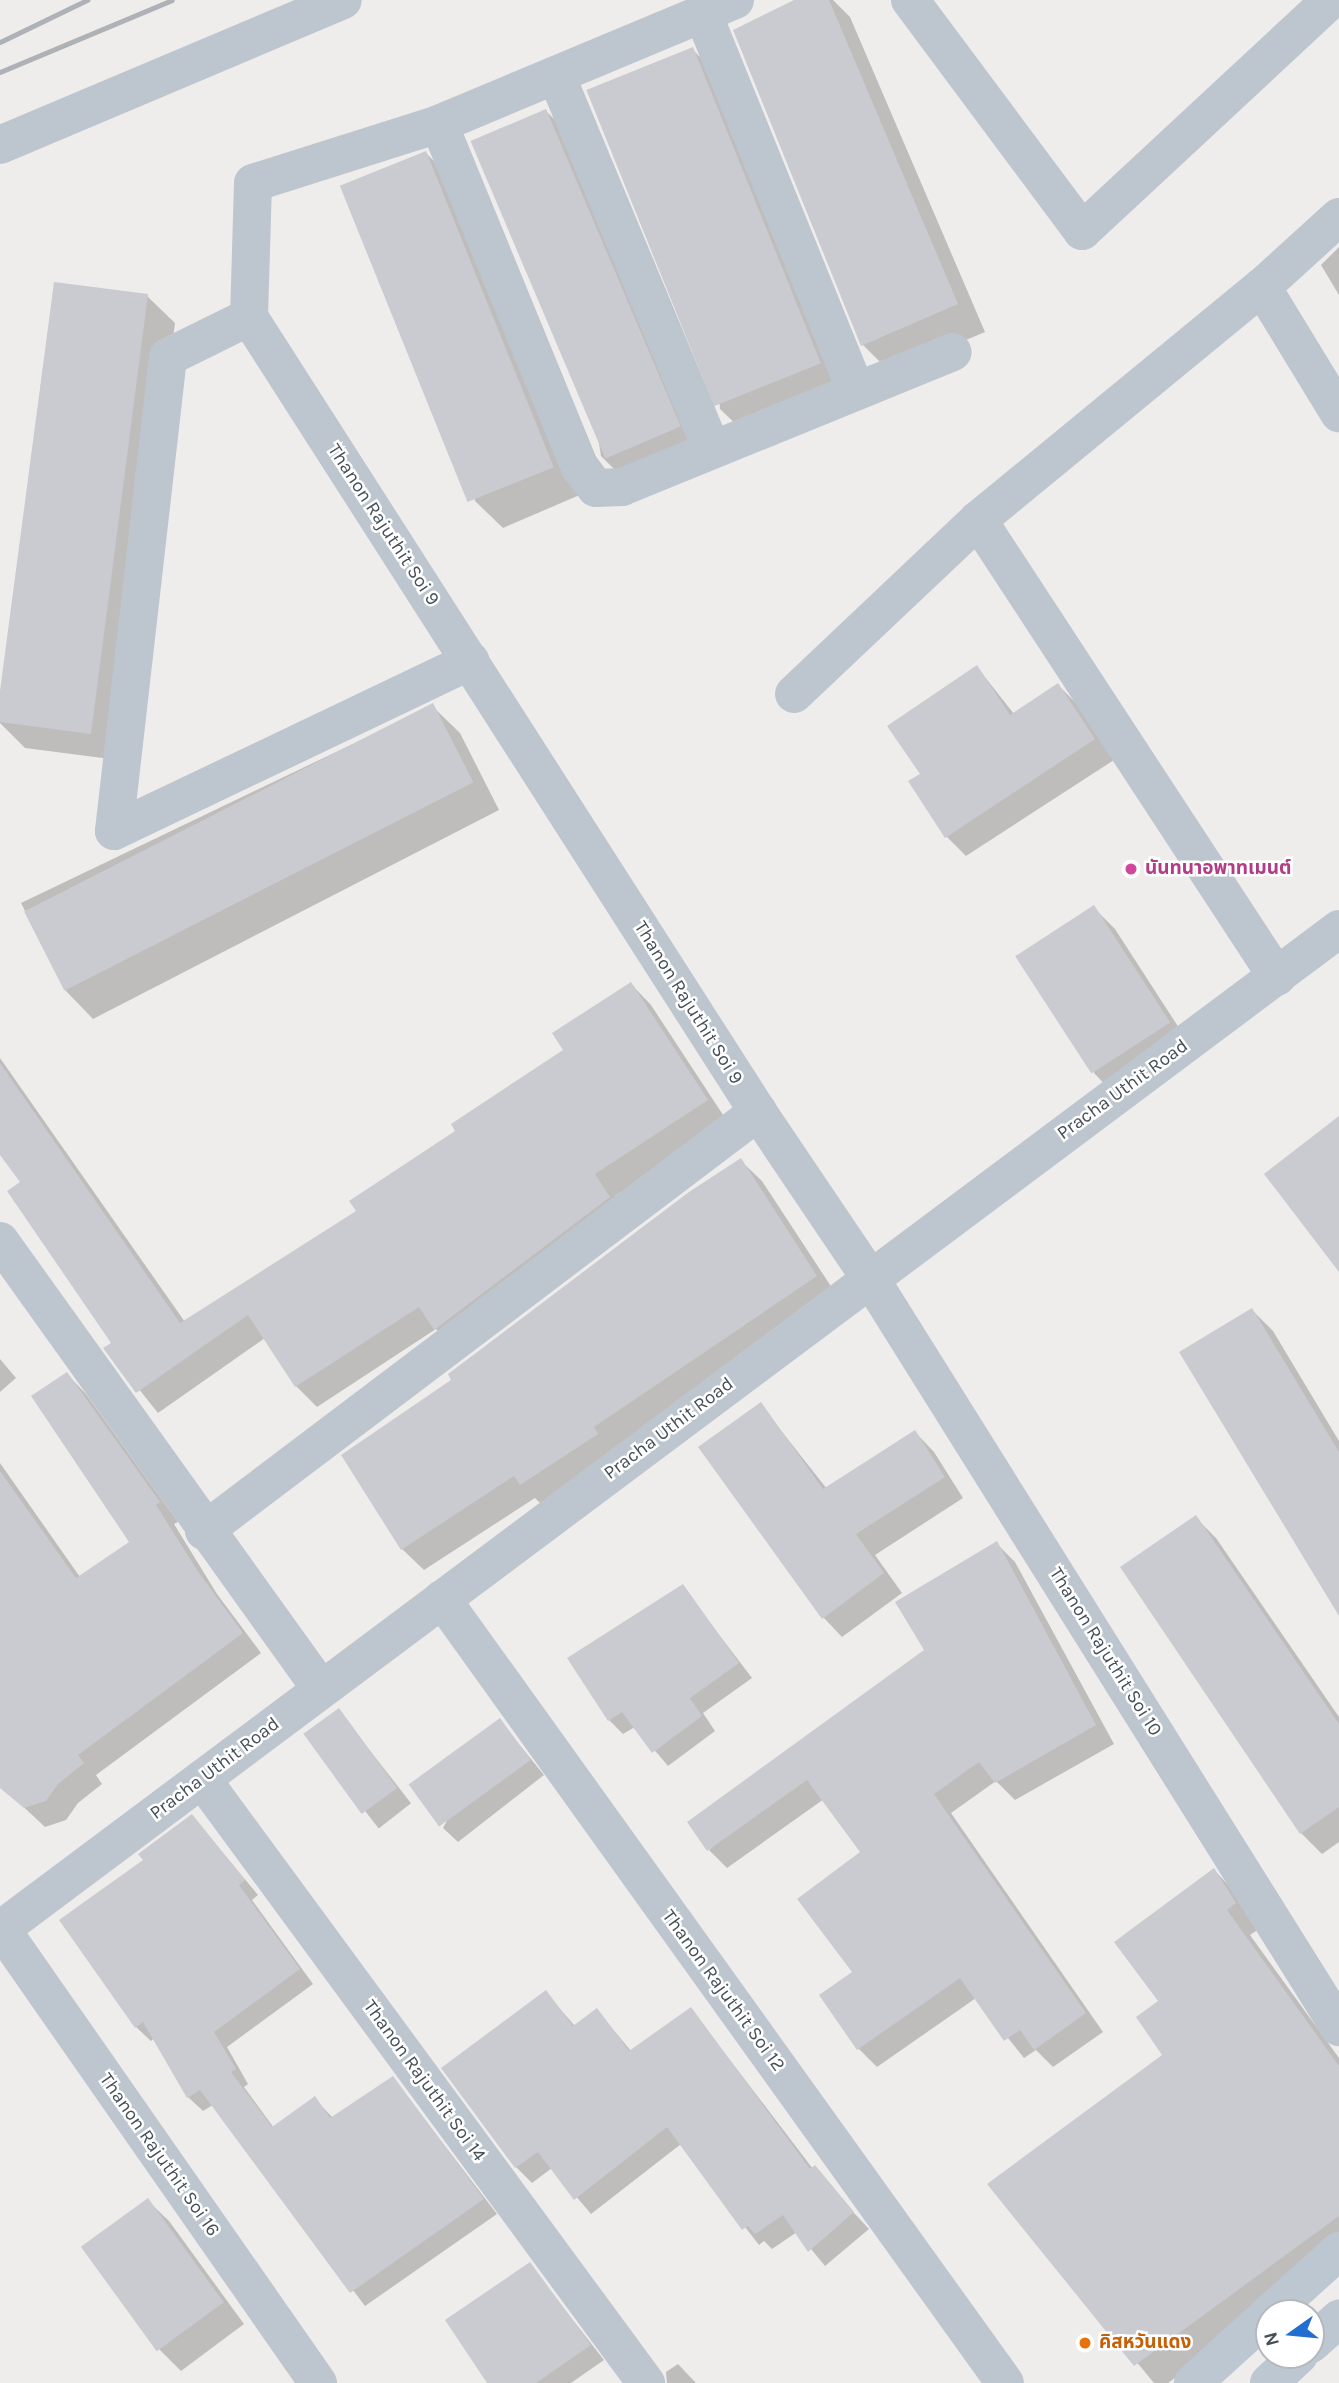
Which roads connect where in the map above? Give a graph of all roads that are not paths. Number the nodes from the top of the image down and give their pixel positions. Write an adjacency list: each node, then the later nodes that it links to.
1 (343, 0): 7 (street)
2 (910, 0): 3 (street)
3 (1331, 0)
4 (719, 7): 5 (street); 12 (street)
5 (556, 75): 6 (street); 14 (street)
6 (439, 124): 10 (street); 14 (street)
7 (0, 145)
8 (1339, 217): 9 (street)
9 (1262, 287): 13 (street); 15 (street)
10 (249, 317): 16 (street, Thanon Rajuthit Soi 9); 16 (street)
11 (952, 352): 12 (street)
12 (856, 391): 14 (street)
13 (1339, 413)
14 (712, 450)
15 (978, 520): 17 (street); 19 (street)
16 (471, 662): 20 (street, Thanon Rajuthit Soi 9)
17 (794, 694)
18 (1339, 929): 19 (street, Pracha Uthit Road)
19 (1277, 977): 22 (street, Pracha Uthit Road)
20 (758, 1112): 22 (street, Thanon Rajuthit Soi 9); 23 (street)
21 (0, 1241): 23 (street)
22 (870, 1278): 24 (street, Pracha Uthit Road); 28 (street, Thanon Rajuthit Soi 10)
23 (204, 1531): 25 (street)
24 (442, 1599): 25 (street, Pracha Uthit Road); 37 (street, Thanon Rajuthit Soi 12)
25 (321, 1689): 26 (street, Pracha Uthit Road)
26 (202, 1779): 27 (street, Pracha Uthit Road); 36 (street, Thanon Rajuthit Soi 14)
27 (0, 1929): 35 (street, Thanon Rajuthit Soi 16)
28 (1339, 2027)
29 (1339, 2251): 30 (street)
30 (1286, 2299)
31 (1339, 2319): 33 (street)
32 (1255, 2327): 38 (street)
33 (1325, 2332)
34 (1284, 2369): 39 (street)
35 (318, 2383)
36 (646, 2383)
37 (1005, 2383)
38 (1193, 2383)
39 (1269, 2383)

